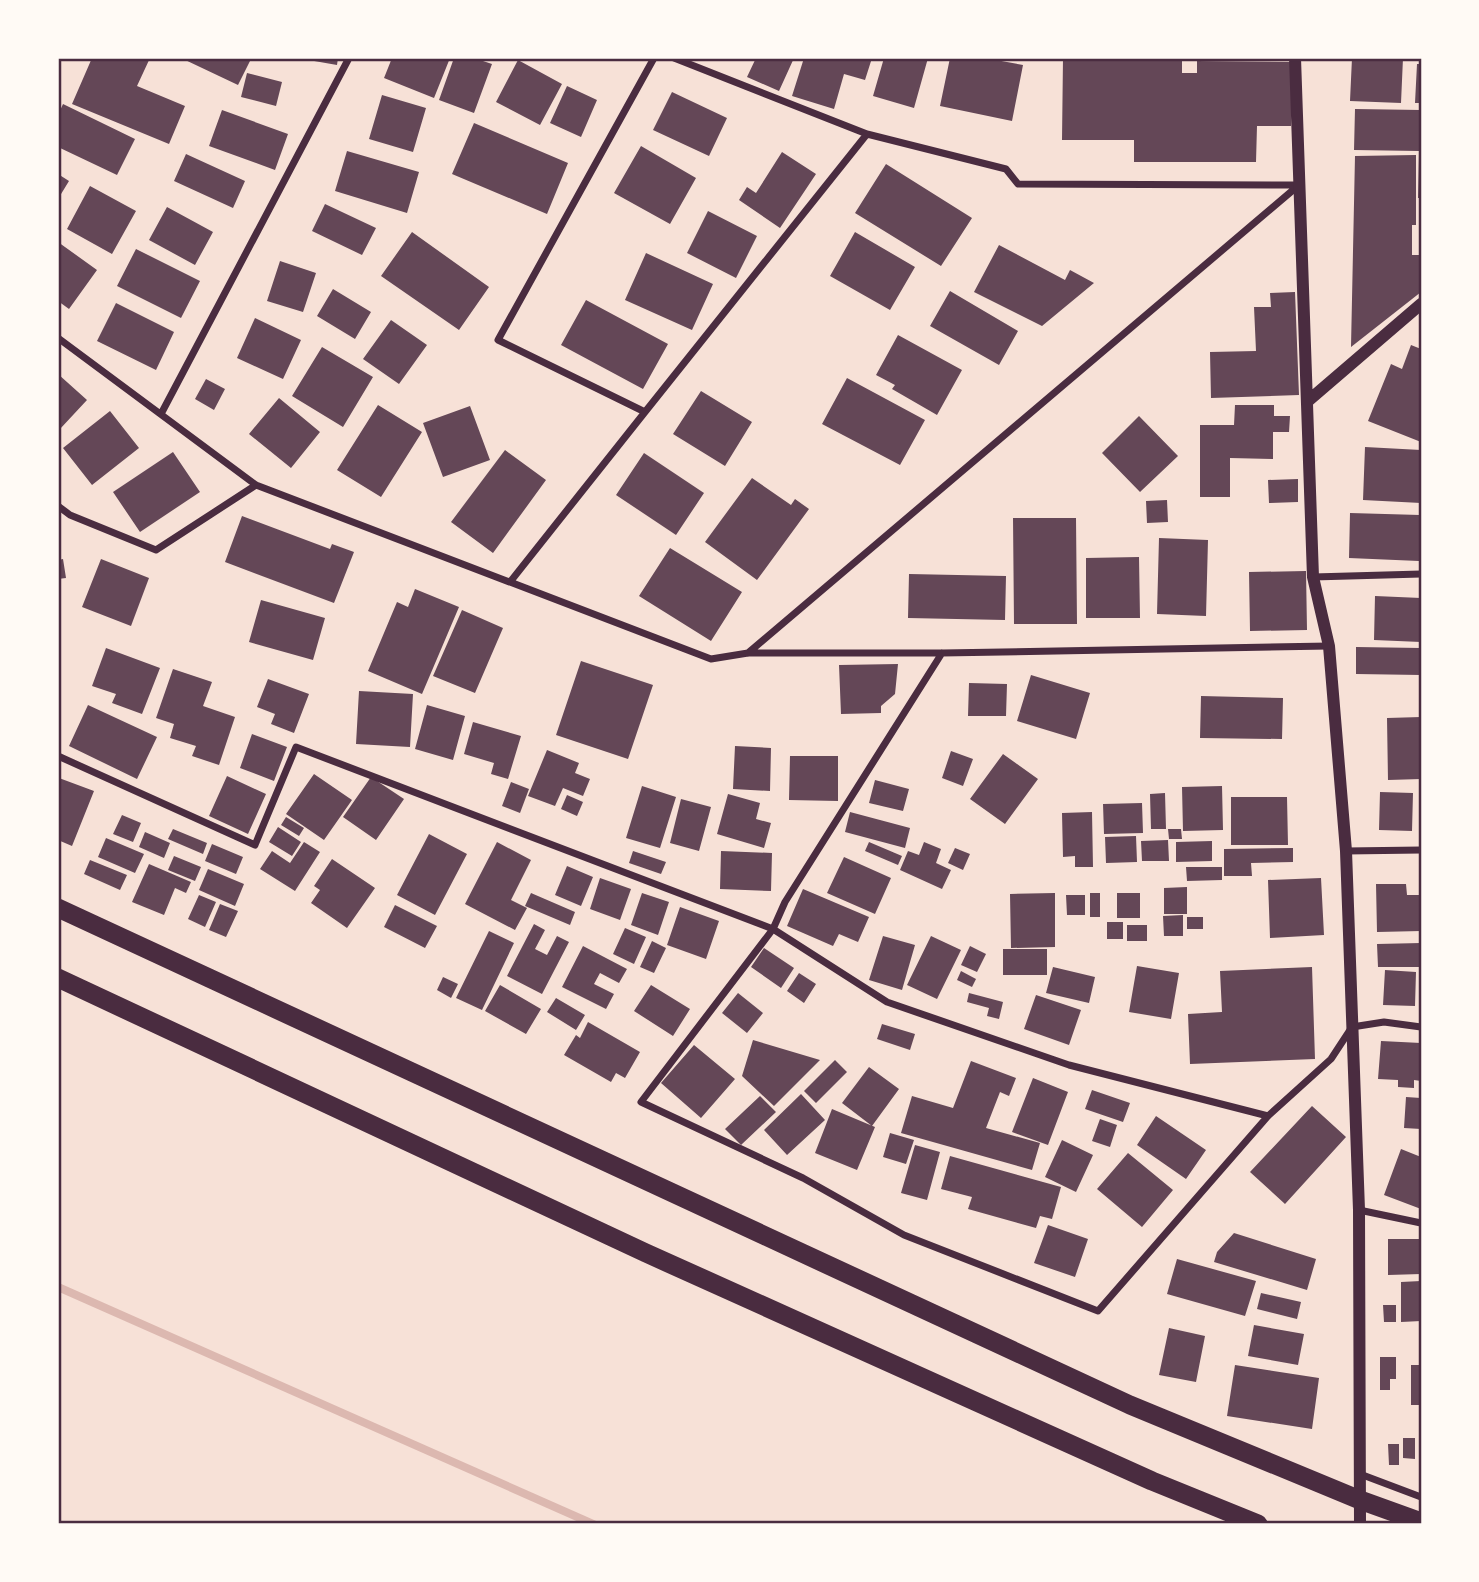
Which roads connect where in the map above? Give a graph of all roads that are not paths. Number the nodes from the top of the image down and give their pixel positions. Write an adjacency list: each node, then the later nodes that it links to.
1 (349, 58): 11 (street)
2 (654, 58): 10 (street)
3 (674, 58): 5 (street)
4 (1295, 58): 6 (street)
5 (867, 134): 6 (street); 10 (street)
6 (1299, 185): 9 (street); 18 (street)
7 (1421, 304): 9 (street)
8 (58, 338): 11 (street)
9 (1308, 401): 15 (street)
10 (645, 412): 16 (street)
11 (161, 414): 12 (street)
12 (256, 485): 13 (street); 16 (street)
13 (58, 506)
14 (1421, 574): 15 (street)
15 (1313, 577): 17 (street)
16 (510, 582): 18 (street)
17 (1329, 646): 19 (street); 22 (street)
18 (748, 653): 19 (street)
19 (942, 653): 24 (street)
20 (58, 756): 24 (street)
21 (1421, 850): 22 (street)
22 (1346, 851): 26 (street)
23 (58, 908): 33 (highway)
24 (773, 929): 28 (street); 28 (street)
25 (58, 978): 35 (highway)
26 (1352, 1027): 27 (street); 28 (street); 29 (street)
27 (1421, 1027)
28 (1268, 1116)
29 (1359, 1210): 30 (street); 31 (street)
30 (1421, 1223)
31 (1359, 1474): 32 (street); 33 (street)
32 (1421, 1497)
33 (1360, 1500): 34 (highway); 36 (street)
34 (1421, 1522)
35 (1258, 1524)
36 (1360, 1524)

